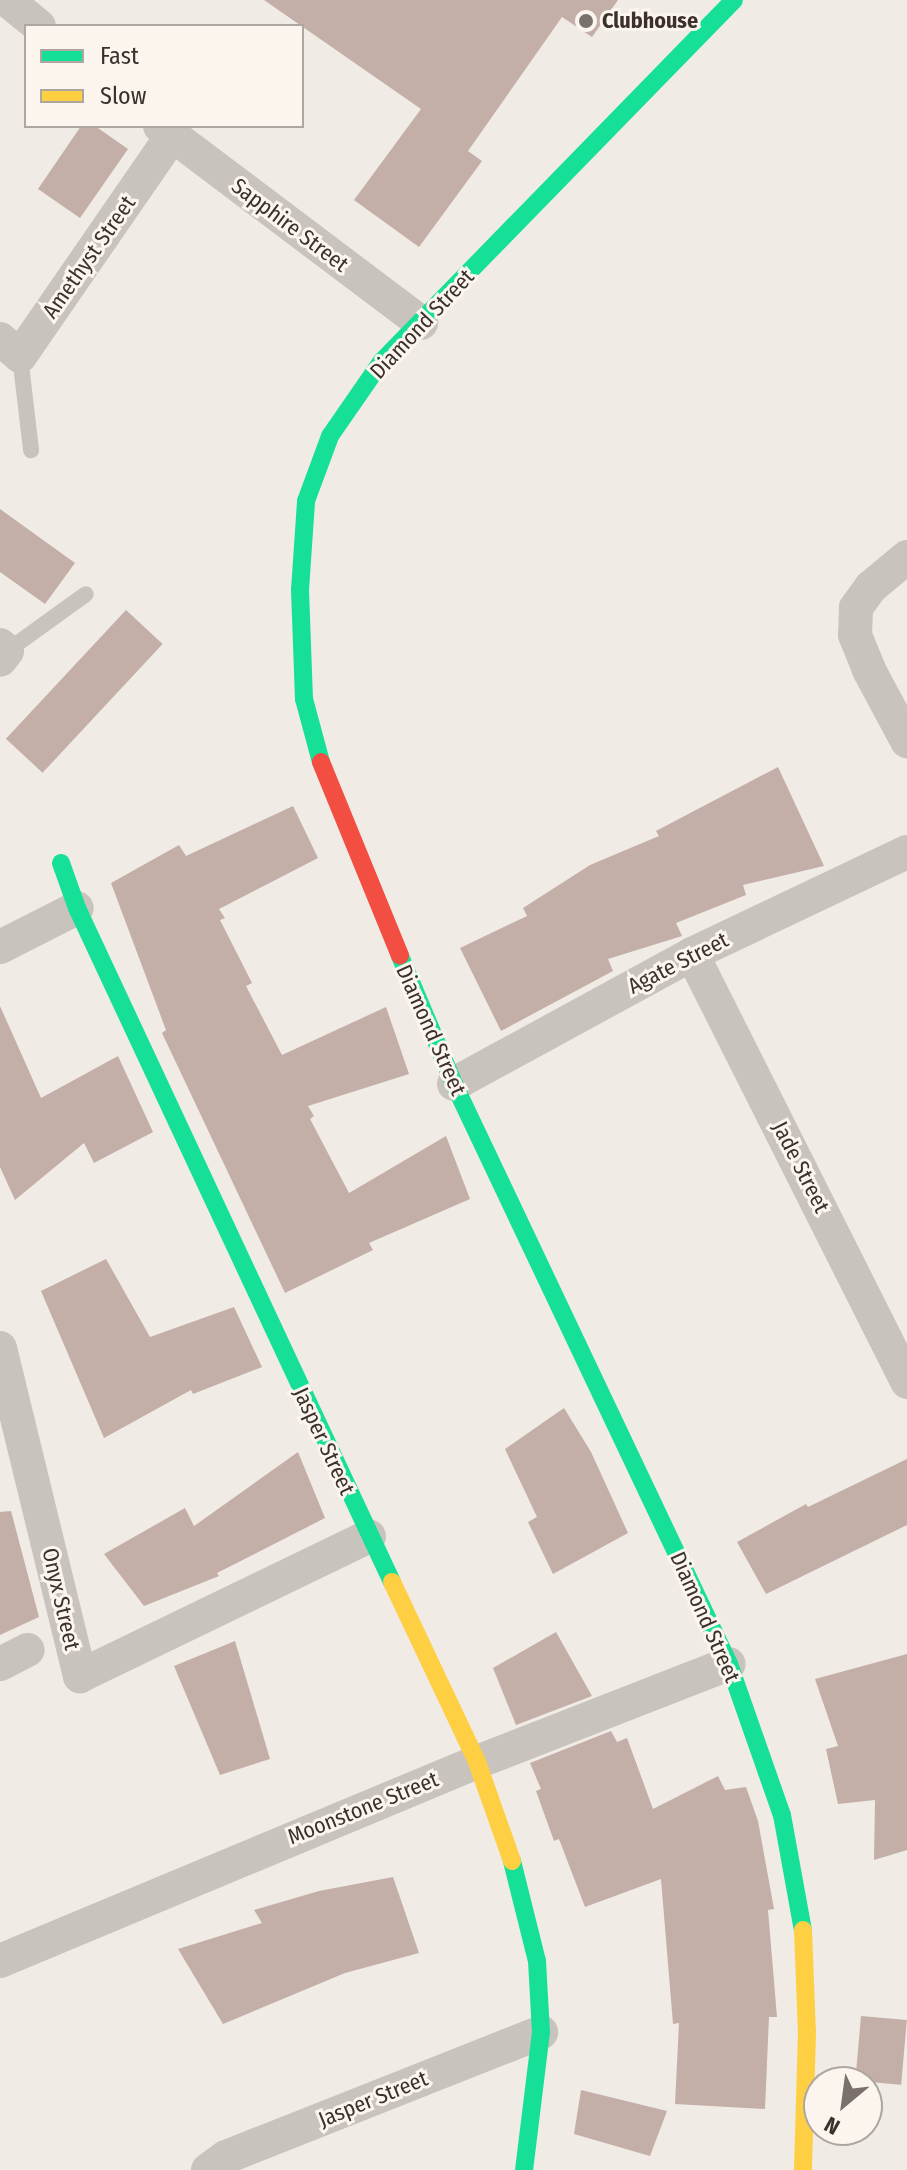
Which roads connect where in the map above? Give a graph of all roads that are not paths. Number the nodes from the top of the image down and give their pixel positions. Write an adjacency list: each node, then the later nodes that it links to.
1 (7, 0): 3 (street)
2 (734, 0): 5 (street, Diamond Street)
3 (37, 24)
4 (166, 131): 5 (street, Sapphire Street); 6 (street, Amethyst Street)
5 (421, 323): 17 (street, Diamond Street)
6 (10, 348): 7 (lane)
7 (31, 450)
8 (907, 557): 11 (street)
9 (86, 594): 10 (lane)
10 (2, 652)
11 (907, 741)
12 (907, 852): 16 (street, Agate Street)
13 (61, 863): 14 (street, Jasper Street)
14 (77, 908): 15 (street); 20 (street, Jasper Street)
15 (0, 947)
16 (692, 954): 17 (street, Agate Street); 19 (street, Jade Street)
17 (454, 1084): 21 (street, Diamond Street)
18 (0, 1348): 20 (street, Onyx Street)
19 (907, 1382)
20 (369, 1536): 22 (street, Jasper Street)
21 (729, 1664): 22 (street, Moonstone Street); 27 (street, Diamond Street)
22 (477, 1762): 23 (street, Moonstone Street); 24 (street, Jasper Street)
23 (0, 1961)
24 (541, 2032): 25 (street, Jasper Street); 26 (street, Jasper Street)
25 (208, 2170)
26 (524, 2170)
27 (803, 2170)

